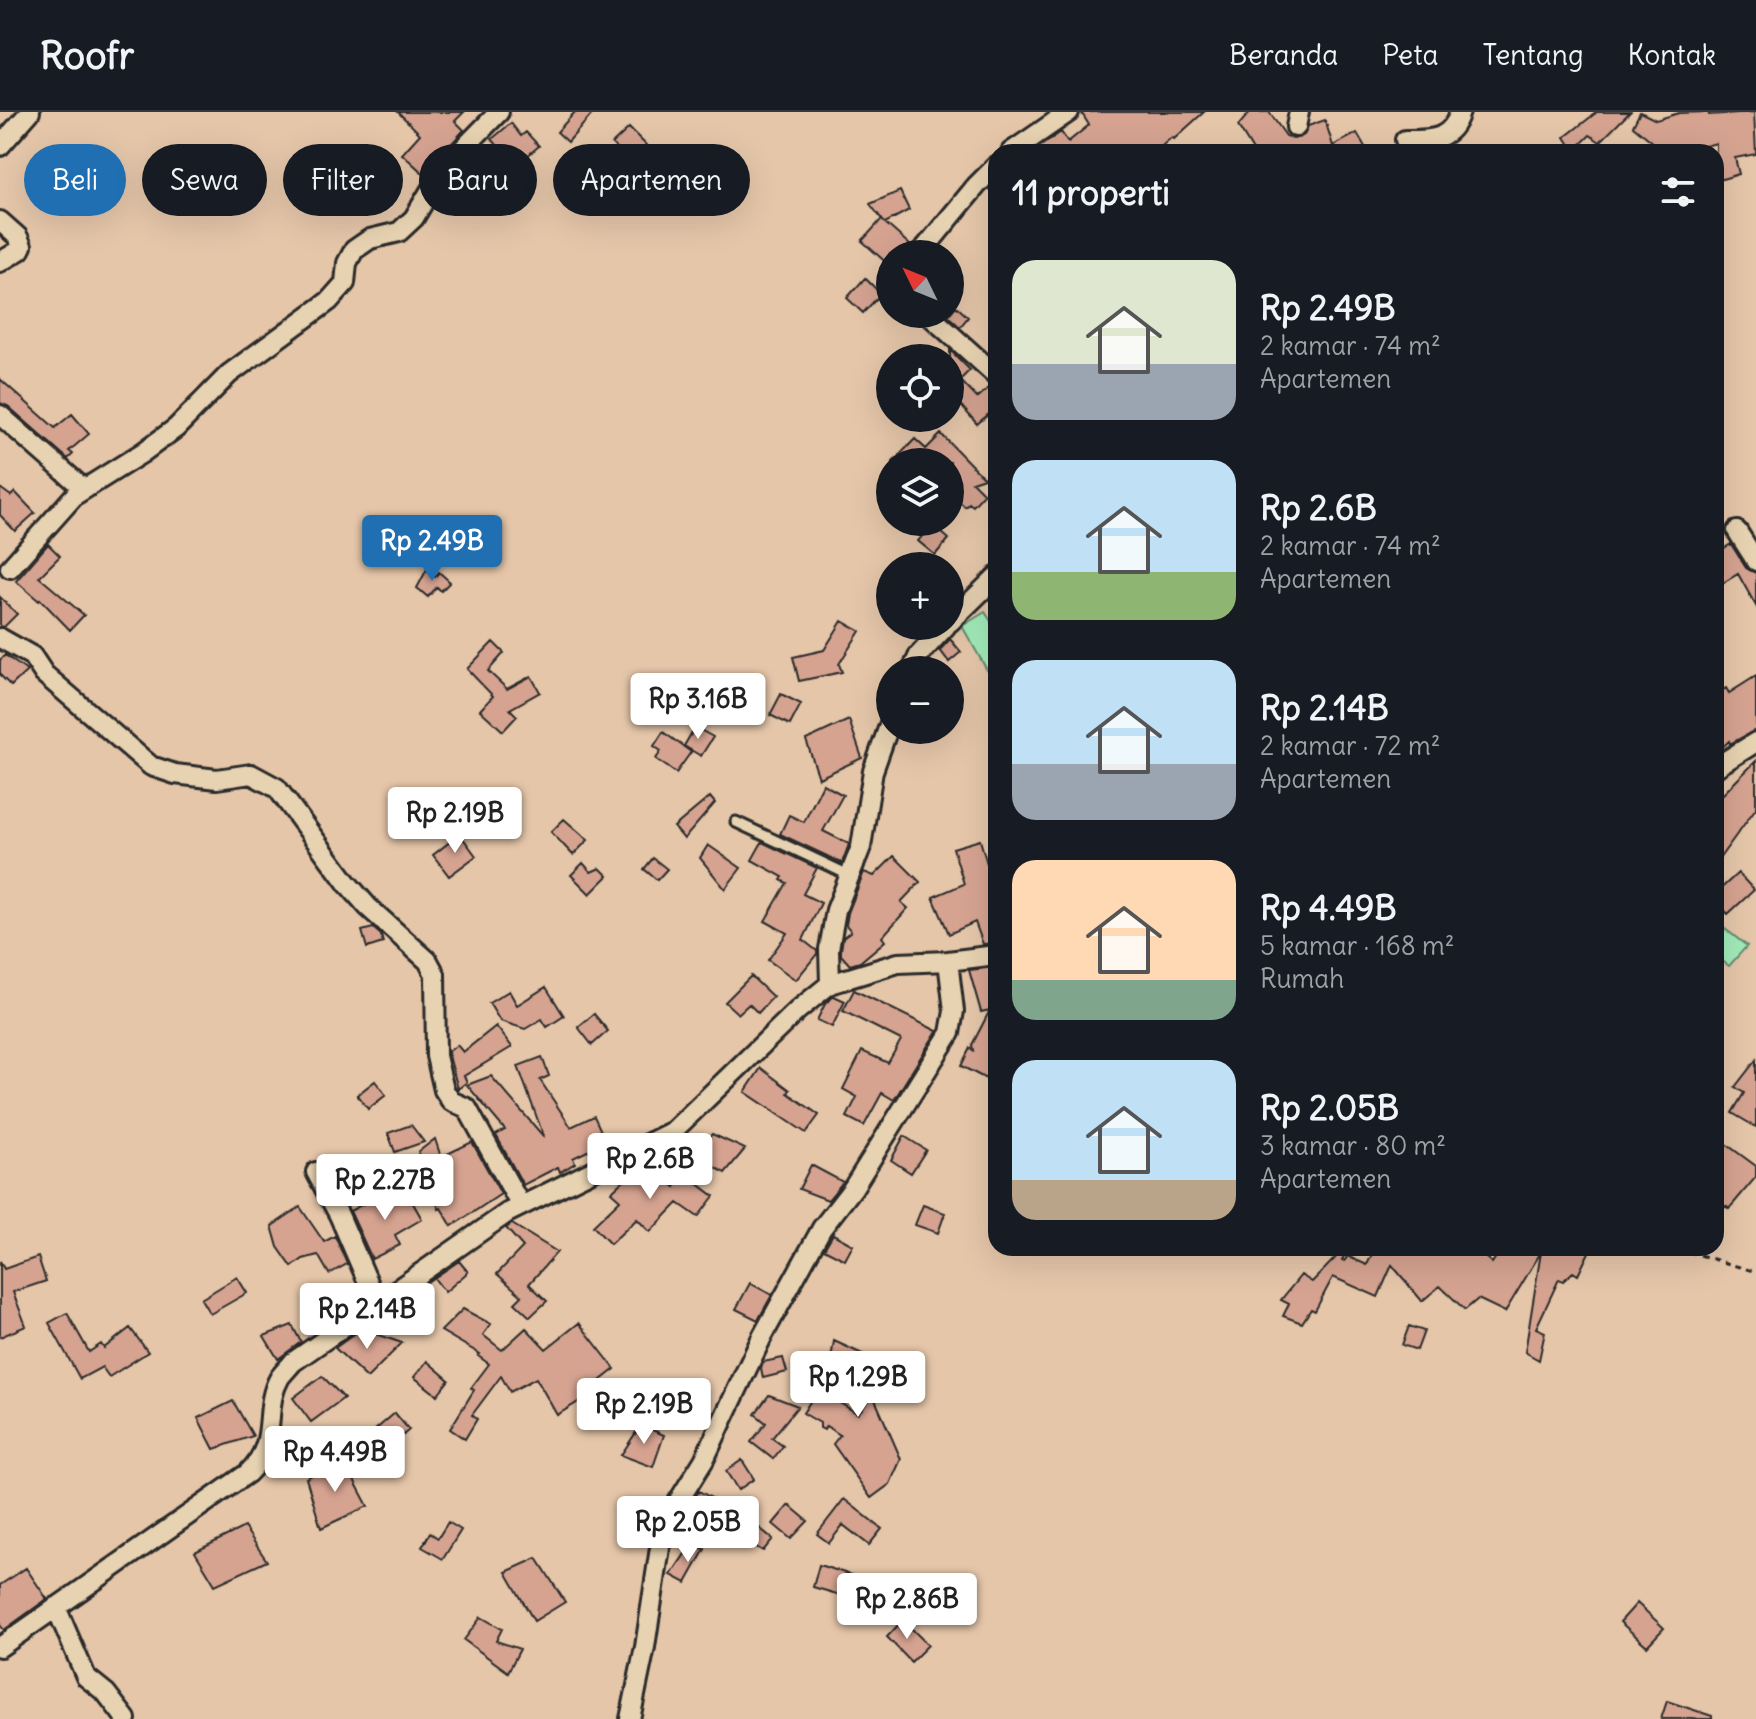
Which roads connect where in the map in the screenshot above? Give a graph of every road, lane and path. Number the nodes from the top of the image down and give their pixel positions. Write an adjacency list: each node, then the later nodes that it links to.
1 (18, 112): 6 (street)
2 (30, 112): 9 (street)
3 (499, 112): 17 (street)
4 (1069, 112): 8 (street)
5 (1460, 112): 7 (street)
6 (0, 133)
7 (1405, 140)
8 (1023, 144)
9 (0, 146)
10 (988, 174): 12 (street)
11 (0, 221): 13 (street)
12 (932, 240)
13 (0, 262)
14 (944, 328): 15 (street)
15 (988, 368)
16 (0, 415): 17 (street)
17 (84, 489): 20 (street)
18 (1737, 531): 19 (street)
19 (1756, 561)
20 (3, 568)
21 (988, 585): 22 (street)
22 (964, 608)
23 (0, 638): 35 (street)
24 (933, 640): 25 (street)
25 (919, 656)
26 (1756, 742): 28 (street)
27 (883, 744): 30 (street)
28 (1724, 762)
29 (736, 822): 30 (lane)
30 (851, 876): 33 (street)
31 (988, 956): 32 (street)
32 (948, 961): 33 (street); 42 (street)
33 (830, 984): 35 (street)
34 (316, 1172): 38 (street)
35 (521, 1206): 38 (street)
36 (1703, 1256): 37 (path)
37 (1756, 1272)
38 (377, 1303): 39 (street)
39 (56, 1607): 40 (street); 41 (street)
40 (0, 1647)
41 (126, 1719)
42 (630, 1719)

